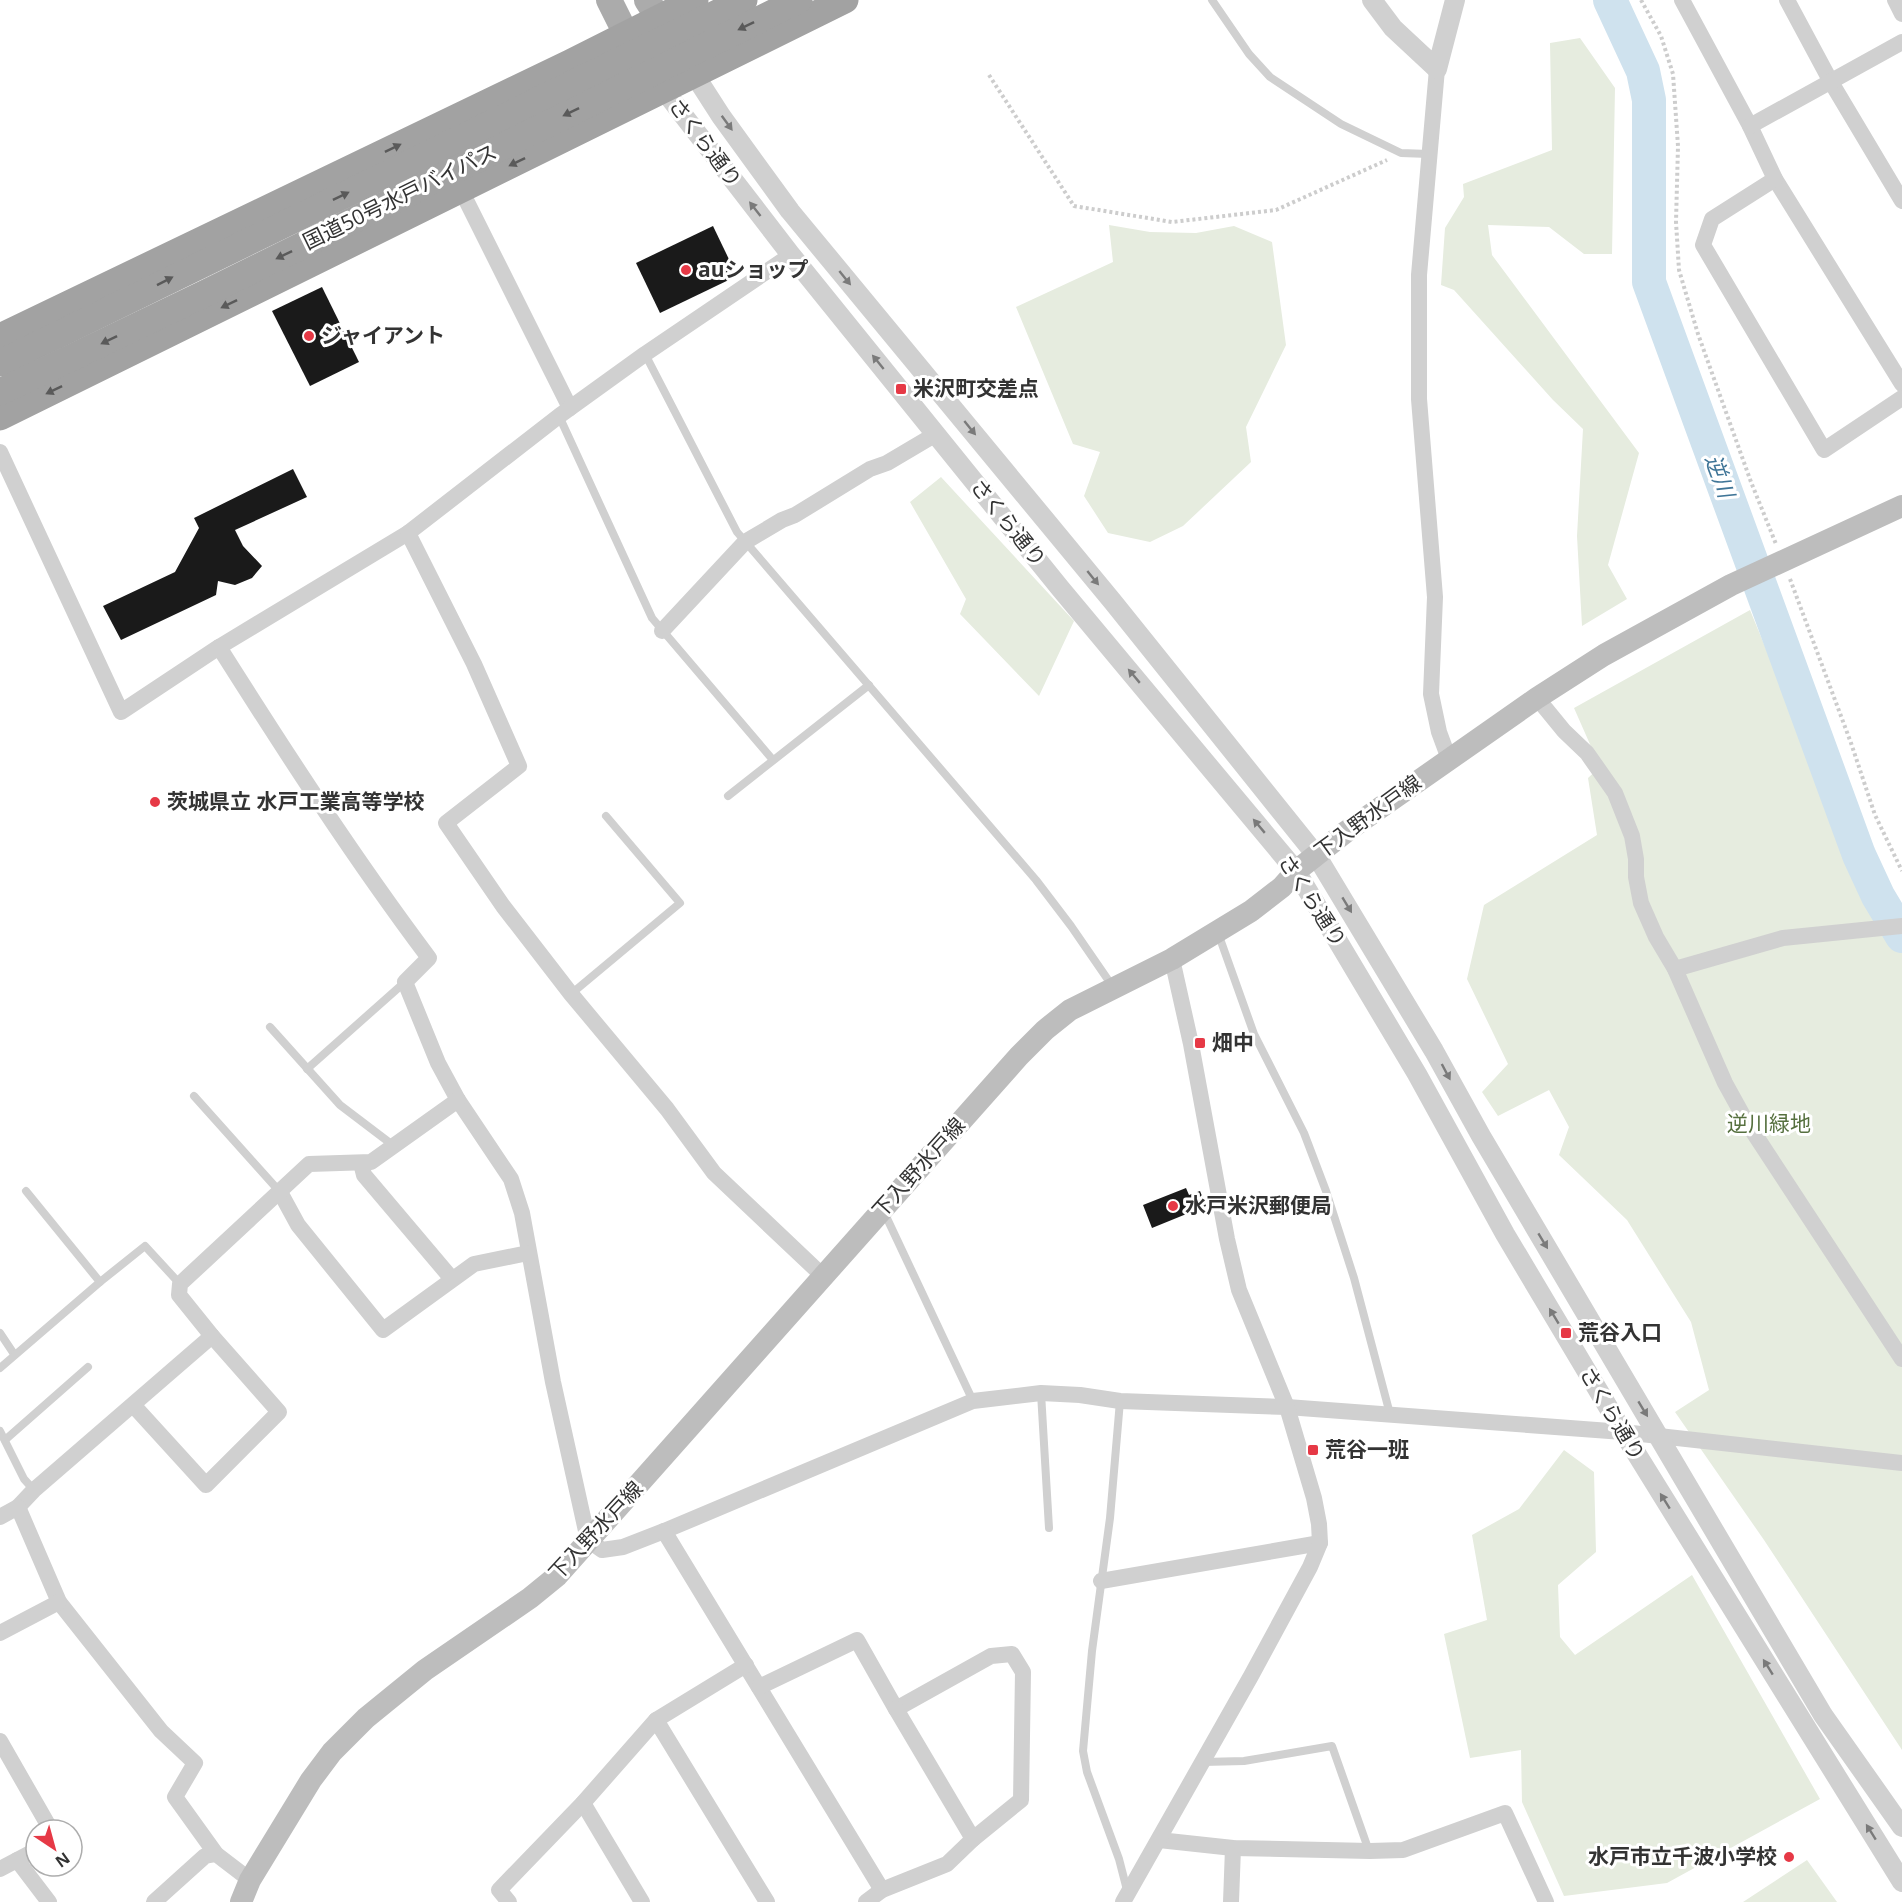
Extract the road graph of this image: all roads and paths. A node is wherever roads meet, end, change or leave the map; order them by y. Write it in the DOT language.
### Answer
graph roads {
  1 [pos="609,0"];
  2 [pos="695,0"];
  3 [pos="744,0"];
  4 [pos="799,0"];
  5 [pos="845,0"];
  6 [pos="1212,0"];
  7 [pos="1372,0"];
  8 [pos="1455,0"];
  9 [pos="1682,0"];
  10 [pos="1787,0"];
  11 [pos="1895,0"];
  12 [pos="653,9"];
  13 [pos="1902,14"];
  14 [pos="626,34"];
  15 [pos="1902,42"];
  16 [pos="1437,69"];
  17 [pos="694,74"];
  18 [pos="989,75"];
  19 [pos="1831,82"];
  20 [pos="663,89"];
  21 [pos="1750,126"];
  22 [pos="1401,153"];
  23 [pos="1429,154"];
  24 [pos="1775,179"];
  25 [pos="461,190"];
  26 [pos="1902,201"];
  27 [pos="791,255"];
  28 [pos="0,338"];
  29 [pos="645,354"];
  30 [pos="0,363"];
  31 [pos="1902,384"];
  32 [pos="0,392"];
  33 [pos="1902,399"];
  34 [pos="564,412"];
  35 [pos="0,417"];
  36 [pos="936,434"];
  37 [pos="0,452"];
  38 [pos="1902,506"];
  39 [pos="408,533"];
  40 [pos="745,542"];
  41 [pos="1784,570"];
  42 [pos="662,631"];
  43 [pos="219,647"];
  44 [pos="869,685"];
  45 [pos="1537,698"];
  46 [pos="1449,759"];
  47 [pos="773,760"];
  48 [pos="728,796"];
  49 [pos="606,816"];
  50 [pos="1316,855"];
  51 [pos="1296,871"];
  52 [pos="1902,871"];
  53 [pos="1902,926"];
  54 [pos="1218,932"];
  55 [pos="1172,959"];
  56 [pos="1675,969"];
  57 [pos="405,981"];
  58 [pos="1113,987"];
  59 [pos="571,994"];
  60 [pos="270,1028"];
  61 [pos="307,1069"];
  62 [pos="194,1096"];
  63 [pos="458,1100"];
  64 [pos="394,1146"];
  65 [pos="362,1163"];
  66 [pos="26,1191"];
  67 [pos="280,1192"];
  68 [pos="883,1208"];
  69 [pos="528,1253"];
  70 [pos="824,1277"];
  71 [pos="452,1279"];
  72 [pos="100,1282"];
  73 [pos="180,1284"];
  74 [pos="0,1333"];
  75 [pos="212,1336"];
  76 [pos="14,1354"];
  77 [pos="1902,1359"];
  78 [pos="87,1367"];
  79 [pos="0,1368"];
  80 [pos="1041,1394"];
  81 [pos="973,1401"];
  82 [pos="1120,1401"];
  83 [pos="134,1406"];
  84 [pos="1287,1407"];
  85 [pos="1390,1414"];
  86 [pos="0,1431"];
  87 [pos="1623,1432"];
  88 [pos="1659,1437"];
  89 [pos="5,1440"];
  90 [pos="1902,1463"];
  91 [pos="34,1490"];
  92 [pos="18,1507"];
  93 [pos="0,1517"];
  94 [pos="1048,1528"];
  95 [pos="664,1531"];
  96 [pos="588,1540"];
  97 [pos="1320,1543"];
  98 [pos="1101,1581"];
  99 [pos="59,1602"];
  100 [pos="0,1633"];
  101 [pos="746,1665"];
  102 [pos="759,1687"];
  103 [pos="896,1709"];
  104 [pos="656,1720"];
  105 [pos="2,1748"];
  106 [pos="1203,1762"];
  107 [pos="583,1803"];
  108 [pos="44,1818"];
  109 [pos="1902,1827"];
  110 [pos="973,1839"];
  111 [pos="1159,1840"];
  112 [pos="1233,1848"];
  113 [pos="1370,1851"];
  114 [pos="216,1854"];
  115 [pos="24,1856"];
  116 [pos="17,1860"];
  117 [pos="0,1869"];
  118 [pos="250,1880"];
  119 [pos="1902,1882"];
  120 [pos="882,1890"];
  121 [pos="1126,1898"];
  122 [pos="49,1902"];
  123 [pos="154,1902"];
  124 [pos="241,1902"];
  125 [pos="509,1902"];
  126 [pos="642,1902"];
  127 [pos="767,1902"];
  128 [pos="866,1902"];
  129 [pos="1231,1902"];
  130 [pos="1546,1902"];
  1 -- 14 [label="main road, さくら通り"];
  2 -- 12 [label="highway"];
  30 -- 3 [label="highway, 国道50号水戸バイパス, one-way, bridge"];
  4 -- 32 [label="highway, 国道50号水戸バイパス, one-way, bridge"];
  5 -- 17 [label="highway"];
  6 -- 22 [label="lane"];
  7 -- 16 [label="street"];
  8 -- 16 [label="street"];
  9 -- 21 [label="street"];
  10 -- 19 [label="street"];
  11 -- 13 [label="street"];
  12 -- 14 [label="highway"];
  12 -- 17 [label="main road, さくら通り"];
  14 -- 20 [label="main road, さくら通り"];
  28 -- 14 [label="highway, one-way"];
  15 -- 19 [label="street"];
  16 -- 23 [label="street"];
  17 -- 20 [label="highway"];
  17 -- 50 [label="street, さくら通り, one-way"];
  18 -- 22 [label="path"];
  19 -- 21 [label="street"];
  19 -- 26 [label="street"];
  20 -- 25 [label="highway, one-way"];
  27 -- 20 [label="street, さくら通り, one-way"];
  21 -- 24 [label="street"];
  22 -- 23 [label="lane"];
  23 -- 46 [label="street"];
  24 -- 31 [label="street"];
  24 -- 33 [label="street"];
  25 -- 34 [label="street"];
  25 -- 35 [label="highway, one-way"];
  27 -- 29 [label="street"];
  36 -- 27 [label="street, さくら通り, one-way"];
  29 -- 34 [label="street"];
  29 -- 40 [label="lane"];
  34 -- 39 [label="street"];
  34 -- 42 [label="lane"];
  36 -- 40 [label="street"];
  51 -- 36 [label="street, さくら通り, one-way"];
  37 -- 43 [label="street"];
  38 -- 41 [label="main road"];
  39 -- 43 [label="street"];
  39 -- 59 [label="street"];
  40 -- 42 [label="street"];
  40 -- 44 [label="lane"];
  41 -- 45 [label="main road, 下入野水戸線"];
  41 -- 52 [label="path"];
  42 -- 47 [label="lane"];
  43 -- 57 [label="street"];
  44 -- 47 [label="lane"];
  44 -- 58 [label="lane"];
  45 -- 46 [label="main road, 下入野水戸線"];
  45 -- 56 [label="street"];
  46 -- 50 [label="main road, 下入野水戸線"];
  47 -- 48 [label="lane"];
  49 -- 59 [label="lane"];
  50 -- 51 [label="main road, 下入野水戸線"];
  50 -- 88 [label="street, さくら通り, one-way"];
  51 -- 54 [label="main road, 下入野水戸線"];
  87 -- 51 [label="street, さくら通り, one-way"];
  53 -- 56 [label="street"];
  54 -- 55 [label="main road, 下入野水戸線"];
  54 -- 85 [label="lane"];
  55 -- 58 [label="main road, 下入野水戸線"];
  55 -- 84 [label="street"];
  56 -- 77 [label="street"];
  57 -- 61 [label="lane"];
  57 -- 63 [label="street"];
  58 -- 68 [label="main road, 下入野水戸線"];
  59 -- 70 [label="street"];
  60 -- 61 [label="lane"];
  61 -- 64 [label="lane"];
  62 -- 67 [label="lane"];
  63 -- 64 [label="street"];
  63 -- 69 [label="street"];
  64 -- 65 [label="street"];
  65 -- 67 [label="street"];
  65 -- 71 [label="street"];
  66 -- 72 [label="lane"];
  67 -- 71 [label="street"];
  67 -- 73 [label="street"];
  68 -- 70 [label="main road, 下入野水戸線"];
  68 -- 81 [label="lane"];
  69 -- 71 [label="street"];
  69 -- 96 [label="street"];
  70 -- 96 [label="main road, 下入野水戸線"];
  72 -- 73 [label="lane"];
  72 -- 76 [label="lane"];
  73 -- 75 [label="street"];
  74 -- 76 [label="lane"];
  75 -- 83 [label="street"];
  75 -- 83 [label="street"];
  76 -- 79 [label="lane"];
  78 -- 89 [label="lane"];
  80 -- 81 [label="street"];
  80 -- 82 [label="street"];
  80 -- 94 [label="lane"];
  81 -- 95 [label="street"];
  82 -- 84 [label="street"];
  82 -- 98 [label="lane"];
  83 -- 91 [label="street"];
  84 -- 85 [label="street"];
  84 -- 97 [label="street"];
  85 -- 87 [label="street"];
  86 -- 89 [label="lane"];
  87 -- 88 [label="street"];
  119 -- 87 [label="street, さくら通り, one-way"];
  88 -- 90 [label="street"];
  88 -- 109 [label="street, さくら通り"];
  89 -- 91 [label="lane"];
  91 -- 92 [label="street"];
  92 -- 93 [label="street"];
  92 -- 99 [label="street"];
  95 -- 96 [label="street"];
  95 -- 101 [label="street"];
  96 -- 118 [label="main road, 下入野水戸線"];
  97 -- 98 [label="street"];
  97 -- 106 [label="street"];
  98 -- 121 [label="lane"];
  99 -- 100 [label="street"];
  99 -- 114 [label="street"];
  101 -- 102 [label="street"];
  101 -- 104 [label="street"];
  102 -- 103 [label="street"];
  102 -- 120 [label="street"];
  103 -- 110 [label="street"];
  103 -- 110 [label="street"];
  104 -- 107 [label="street"];
  104 -- 127 [label="street"];
  105 -- 108 [label="street"];
  106 -- 111 [label="street"];
  106 -- 113 [label="lane"];
  107 -- 125 [label="street"];
  107 -- 126 [label="street"];
  110 -- 120 [label="street"];
  111 -- 112 [label="street"];
  111 -- 121 [label="street"];
  112 -- 113 [label="street"];
  112 -- 129 [label="street"];
  113 -- 130 [label="street"];
  114 -- 118 [label="street"];
  114 -- 123 [label="street"];
  115 -- 116 [label="street"];
  116 -- 117 [label="street"];
  116 -- 122 [label="street"];
  118 -- 124 [label="main road, 下入野水戸線"];
  120 -- 128 [label="street"];
}
